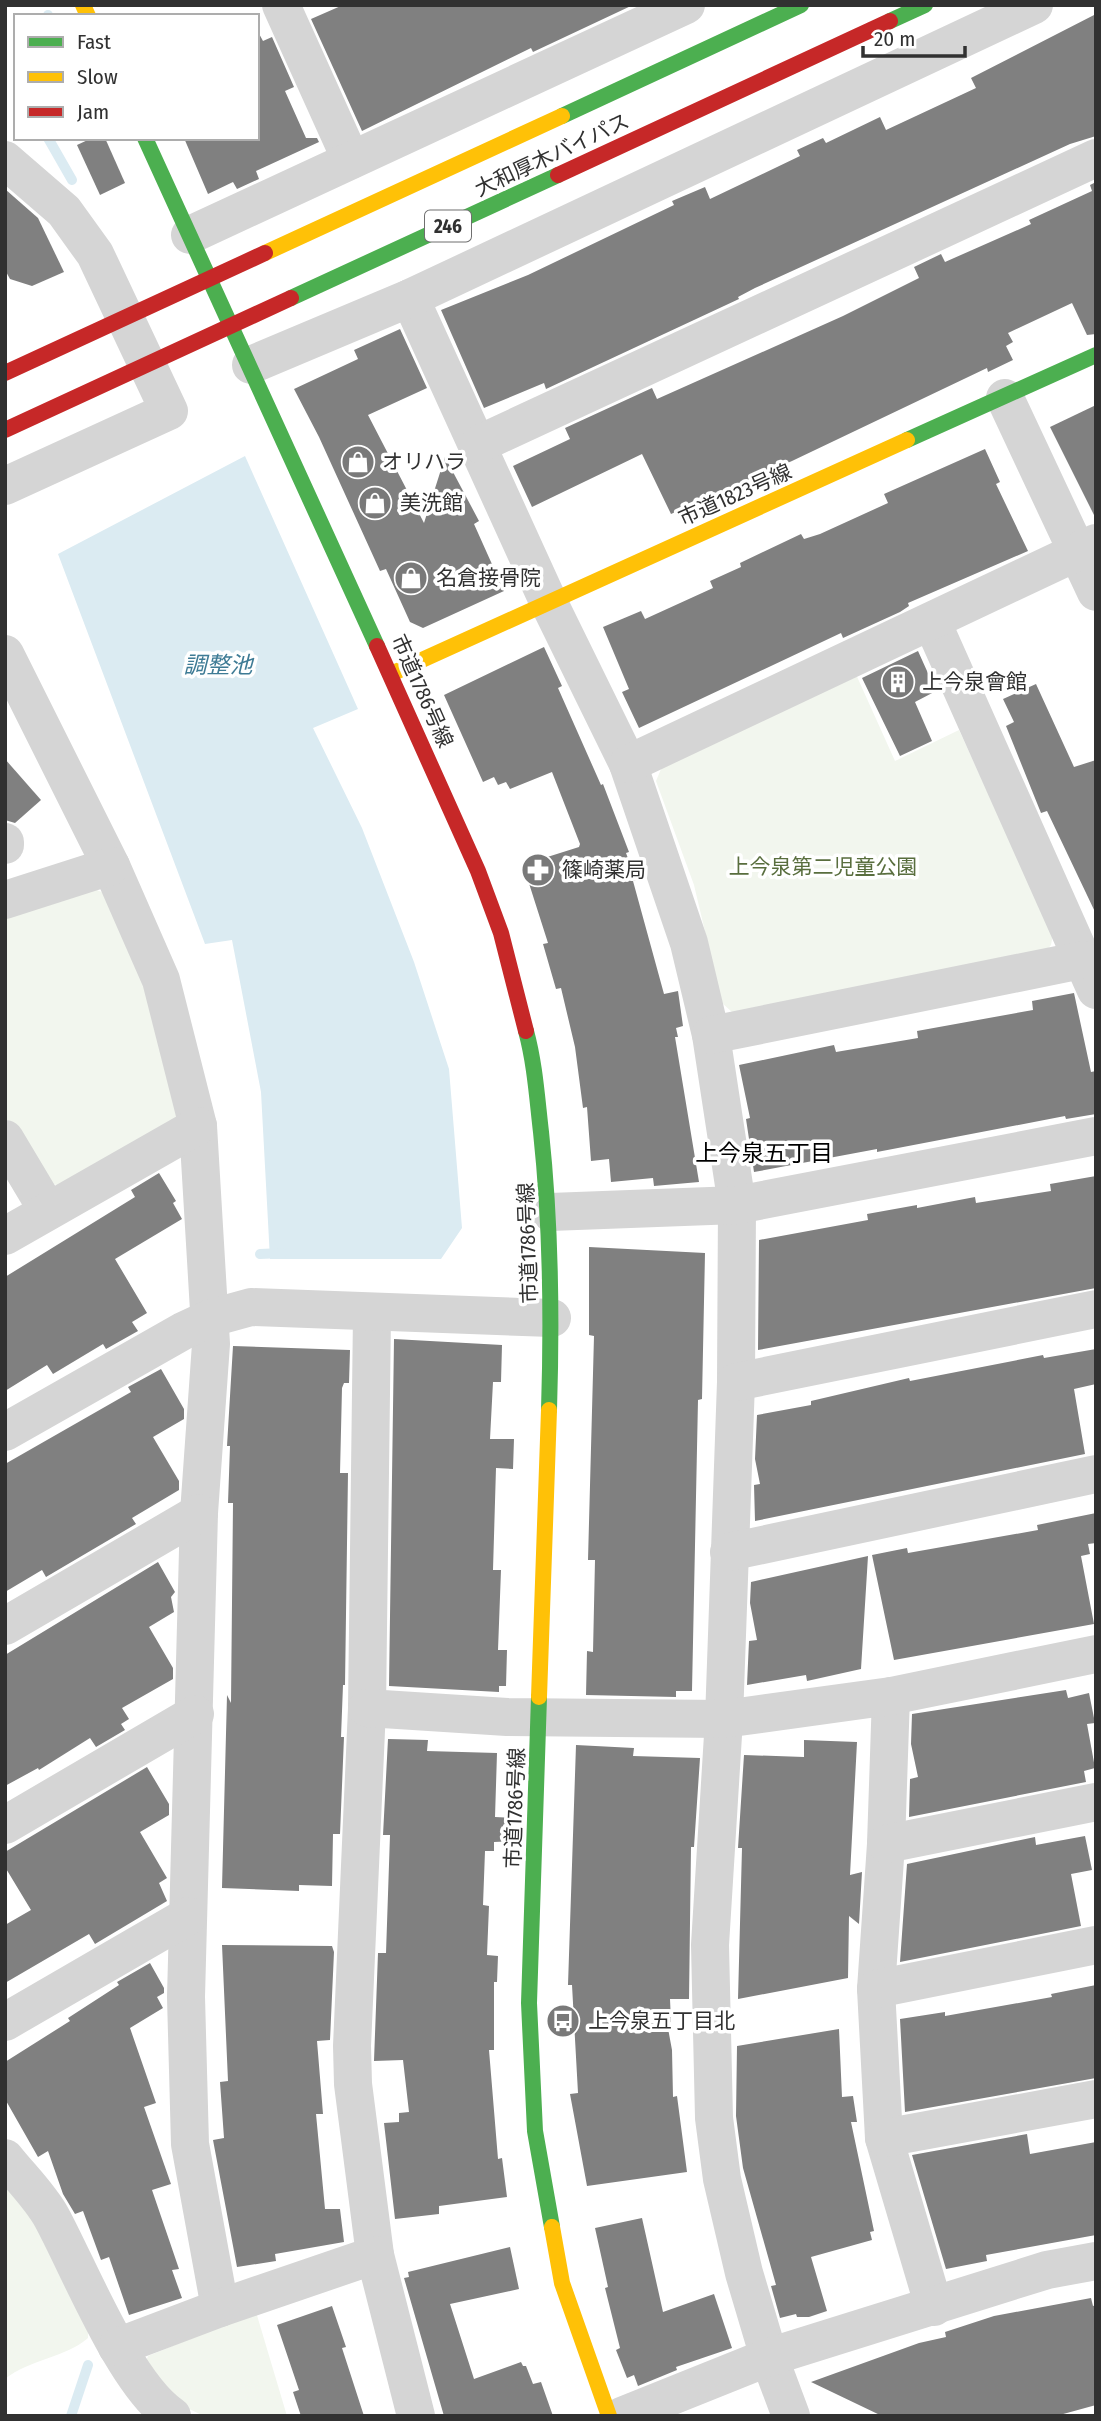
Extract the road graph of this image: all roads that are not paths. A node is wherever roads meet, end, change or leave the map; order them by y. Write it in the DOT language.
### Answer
graph roads {
  1 [pos="281,5"];
  2 [pos="686,5"];
  3 [pos="801,5"];
  4 [pos="925,5"];
  5 [pos="1034,5"];
  6 [pos="146,140"];
  7 [pos="1096,158"];
  8 [pos="5,160"];
  9 [pos="351,160"];
  10 [pos="190,235"];
  11 [pos="410,298"];
  12 [pos="1096,355"];
  13 [pos="251,365"];
  14 [pos="5,373"];
  15 [pos="1005,398"];
  16 [pos="5,430"];
  17 [pos="479,444"];
  18 [pos="5,486"];
  19 [pos="1086,547"];
  20 [pos="1096,592"];
  21 [pos="548,601"];
  22 [pos="932,622"];
  23 [pos="5,654"];
  24 [pos="391,674"];
  25 [pos="628,764"];
  26 [pos="111,866"];
  27 [pos="5,900"];
  28 [pos="1089,975"];
  29 [pos="711,1035"];
  30 [pos="198,1126"];
  31 [pos="1096,1136"];
  32 [pos="5,1139"];
  33 [pos="737,1205"];
  34 [pos="48,1211"];
  35 [pos="550,1212"];
  36 [pos="5,1236"];
  37 [pos="1096,1308"];
  38 [pos="372,1314"];
  39 [pos="211,1318"];
  40 [pos="552,1318"];
  41 [pos="736,1382"];
  42 [pos="5,1432"];
  43 [pos="1096,1474"];
  44 [pos="199,1513"];
  45 [pos="729,1552"];
  46 [pos="5,1626"];
  47 [pos="1096,1654"];
  48 [pos="891,1696"];
  49 [pos="367,1708"];
  50 [pos="195,1714"];
  51 [pos="539,1718"];
  52 [pos="724,1719"];
  53 [pos="1096,1802"];
  54 [pos="5,1825"];
  55 [pos="887,1844"];
  56 [pos="188,1916"];
  57 [pos="1096,1945"];
  58 [pos="876,1989"];
  59 [pos="5,2022"];
  60 [pos="1096,2099"];
  61 [pos="884,2138"];
  62 [pos="5,2158"];
  63 [pos="375,2255"];
  64 [pos="1096,2261"];
  65 [pos="934,2307"];
  66 [pos="220,2308"];
  67 [pos="117,2347"];
  68 [pos="769,2357"];
  69 [pos="172,2416"];
  70 [pos="416,2416"];
  71 [pos="609,2416"];
  72 [pos="622,2416"];
  73 [pos="791,2416"];
  1 -- 9 [label="street"];
  2 -- 9 [label="street"];
  3 -- 14 [label="main road, 大和厚木バイパス / 246, bridge"];
  4 -- 16 [label="main road, 大和厚木バイパス / 246, bridge"];
  5 -- 11 [label="street"];
  6 -- 10 [label="main road, 市道1786号線"];
  7 -- 17 [label="street"];
  8 -- 18 [label="street"];
  9 -- 10 [label="street"];
  10 -- 13 [label="main road, 市道1786号線"];
  11 -- 13 [label="street"];
  11 -- 17 [label="street"];
  12 -- 15 [label="main road, 市道1823号線"];
  13 -- 24 [label="main road, 市道1786号線"];
  15 -- 19 [label="street"];
  15 -- 21 [label="main road, 市道1823号線"];
  17 -- 21 [label="street"];
  19 -- 20 [label="street"];
  19 -- 22 [label="street"];
  21 -- 24 [label="main road, 市道1823号線"];
  21 -- 25 [label="street"];
  22 -- 25 [label="street"];
  22 -- 28 [label="street"];
  23 -- 26 [label="street"];
  24 -- 35 [label="main road, 市道1786号線"];
  25 -- 29 [label="street"];
  26 -- 27 [label="street"];
  26 -- 30 [label="street"];
  28 -- 29 [label="street"];
  29 -- 33 [label="street"];
  30 -- 34 [label="street"];
  30 -- 39 [label="street"];
  31 -- 33 [label="street"];
  32 -- 34 [label="street"];
  33 -- 35 [label="street"];
  33 -- 41 [label="street"];
  34 -- 36 [label="street"];
  35 -- 40 [label="main road, 市道1786号線"];
  37 -- 41 [label="street"];
  38 -- 39 [label="street"];
  38 -- 40 [label="street"];
  38 -- 49 [label="street"];
  39 -- 42 [label="street"];
  39 -- 44 [label="street"];
  40 -- 51 [label="main road, 市道1786号線"];
  41 -- 45 [label="street"];
  43 -- 45 [label="street"];
  44 -- 46 [label="street"];
  44 -- 50 [label="street"];
  45 -- 52 [label="street"];
  47 -- 48 [label="street"];
  48 -- 52 [label="street"];
  48 -- 55 [label="street"];
  49 -- 51 [label="street"];
  49 -- 63 [label="street"];
  50 -- 54 [label="street"];
  50 -- 56 [label="street"];
  51 -- 52 [label="street"];
  51 -- 71 [label="main road, 市道1786号線"];
  52 -- 68 [label="street"];
  53 -- 55 [label="street"];
  55 -- 58 [label="street"];
  56 -- 59 [label="street"];
  56 -- 66 [label="street"];
  57 -- 58 [label="street"];
  58 -- 61 [label="street"];
  60 -- 61 [label="street"];
  61 -- 65 [label="street"];
  62 -- 67 [label="street"];
  63 -- 66 [label="street"];
  63 -- 70 [label="street"];
  64 -- 65 [label="street"];
  65 -- 68 [label="street"];
  66 -- 67 [label="street"];
  67 -- 69 [label="street"];
  68 -- 72 [label="street"];
  68 -- 73 [label="street"];
}
